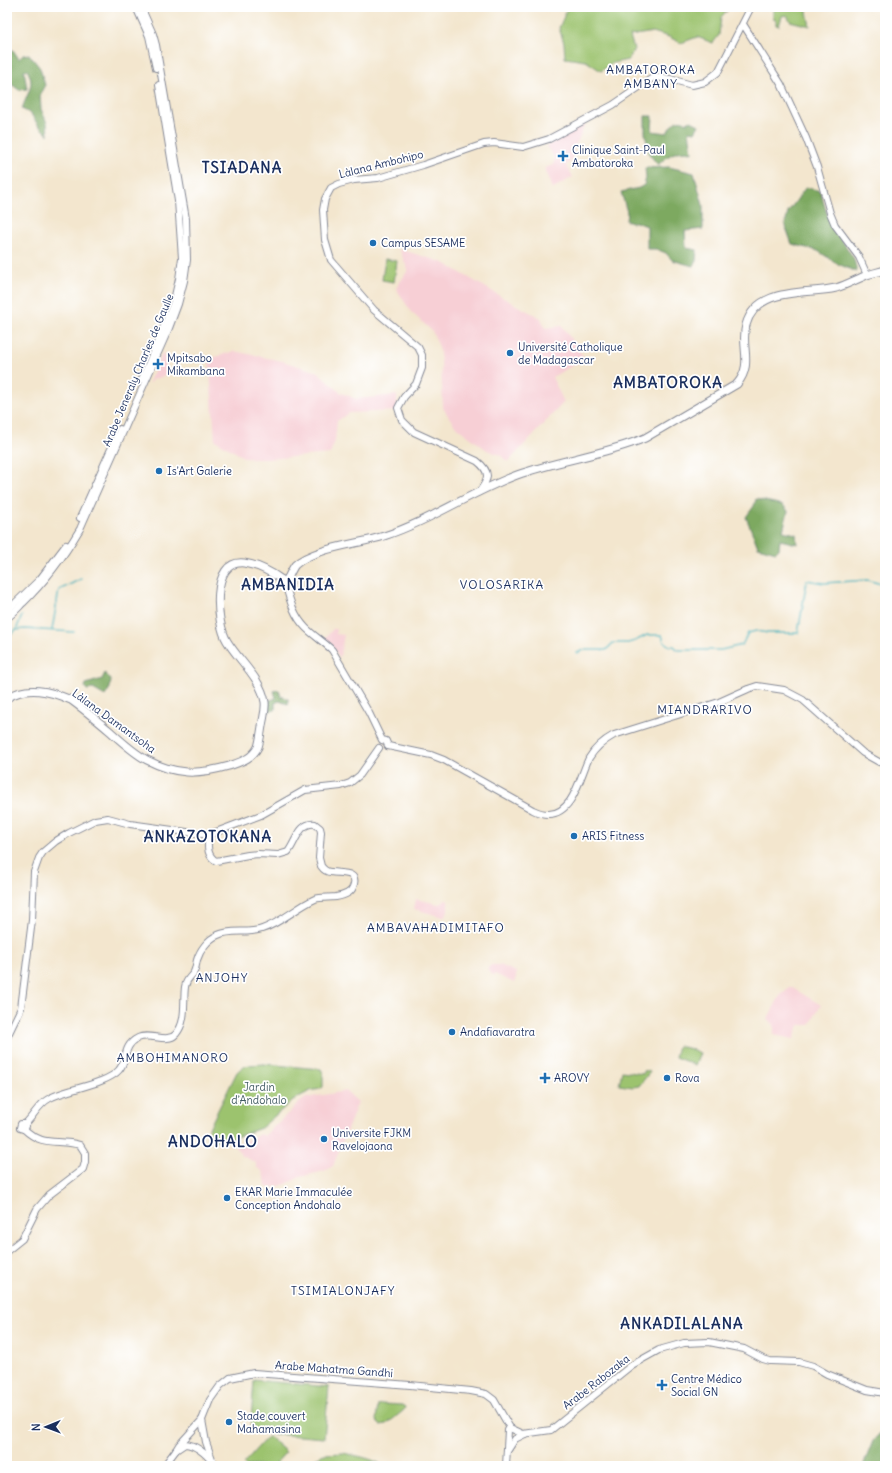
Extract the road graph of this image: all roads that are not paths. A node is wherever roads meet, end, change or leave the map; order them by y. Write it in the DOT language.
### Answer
graph roads {
  1 [pos="136,7"];
  2 [pos="141,7"];
  3 [pos="751,7"];
  4 [pos="743,24"];
  5 [pos="885,270"];
  6 [pos="867,275"];
  7 [pos="478,493"];
  8 [pos="285,582"];
  9 [pos="7,612"];
  10 [pos="7,618"];
  11 [pos="7,698"];
  12 [pos="382,740"];
  13 [pos="388,746"];
  14 [pos="379,748"];
  15 [pos="885,764"];
  16 [pos="208,835"];
  17 [pos="7,1036"];
  18 [pos="7,1251"];
  19 [pos="885,1393"];
  20 [pos="202,1420"];
  21 [pos="510,1428"];
  22 [pos="526,1433"];
  23 [pos="176,1450"];
  24 [pos="507,1452"];
  25 [pos="214,1465"];
  26 [pos="164,1466"];
  27 [pos="506,1466"];
  1 -- 9 [label="street, Arabe Jeneraly Charles de Gaulle"];
  2 -- 10 [label="street, Arabe Jeneraly Charles de Gaulle"];
  3 -- 4 [label="street, Làlana Ambohipo"];
  4 -- 6 [label="street"];
  4 -- 7 [label="street, Làlana Ambohipo"];
  5 -- 6 [label="main road"];
  6 -- 7 [label="main road"];
  7 -- 8 [label="main road"];
  8 -- 11 [label="main road, Làlana Damantsoha"];
  8 -- 12 [label="street"];
  12 -- 13 [label="street"];
  12 -- 14 [label="street"];
  13 -- 14 [label="street"];
  13 -- 15 [label="street"];
  14 -- 16 [label="street"];
  16 -- 17 [label="street"];
  16 -- 18 [label="street"];
  19 -- 22 [label="street, Arabe Rabozaka"];
  20 -- 21 [label="street, Arabe Mahatma Gandhi"];
  20 -- 23 [label="street, Arabe Mahatma Gandhi"];
  20 -- 25 [label="street"];
  21 -- 22 [label="street"];
  21 -- 24 [label="street"];
  22 -- 24 [label="street"];
  23 -- 25 [label="street"];
  23 -- 26 [label="street, Arabe Mahatma Gandhi"];
  24 -- 27 [label="street"];
}
